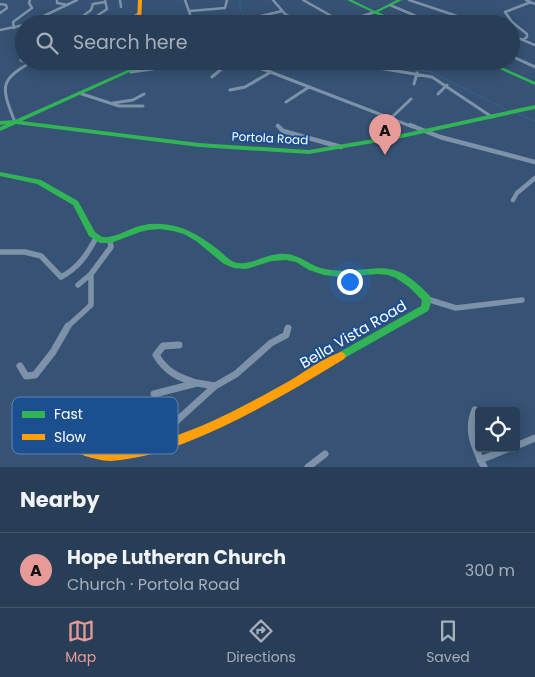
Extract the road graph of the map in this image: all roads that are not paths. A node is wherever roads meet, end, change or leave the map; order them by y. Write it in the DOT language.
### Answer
graph roads {
  1 [pos="30,0"];
  2 [pos="57,0"];
  3 [pos="78,0"];
  4 [pos="120,0"];
  5 [pos="140,0"];
  6 [pos="184,0"];
  7 [pos="227,0"];
  8 [pos="273,0"];
  9 [pos="303,0"];
  10 [pos="349,0"];
  11 [pos="400,0"];
  12 [pos="409,0"];
  13 [pos="526,0"];
  14 [pos="105,1"];
  15 [pos="531,2"];
  16 [pos="0,4"];
  17 [pos="535,4"];
  18 [pos="68,5"];
  19 [pos="390,5"];
  20 [pos="121,7"];
  21 [pos="190,11"];
  22 [pos="282,11"];
  23 [pos="0,12"];
  24 [pos="375,12"];
  25 [pos="139,13"];
  26 [pos="22,15"];
  27 [pos="48,15"];
  28 [pos="84,15"];
  29 [pos="98,15"];
  30 [pos="136,15"];
  31 [pos="189,15"];
  32 [pos="265,15"];
  33 [pos="289,15"];
  34 [pos="330,15"];
  35 [pos="365,15"];
  36 [pos="382,15"];
  37 [pos="413,15"];
  38 [pos="455,15"];
  39 [pos="507,15"];
  40 [pos="15,21"];
  41 [pos="14,28"];
  42 [pos="520,28"];
  43 [pos="0,30"];
  44 [pos="520,39"];
  45 [pos="523,40"];
  46 [pos="535,45"];
  47 [pos="520,60"];
  48 [pos="535,66"];
  49 [pos="15,70"];
  50 [pos="135,70"];
  51 [pos="145,70"];
  52 [pos="220,70"];
  53 [pos="266,70"];
  54 [pos="384,70"];
  55 [pos="504,70"];
  56 [pos="131,72"];
  57 [pos="271,72"];
  58 [pos="418,73"];
  59 [pos="212,77"];
  60 [pos="414,84"];
  61 [pos="535,84"];
  62 [pos="447,85"];
  63 [pos="310,87"];
  64 [pos="230,90"];
  65 [pos="79,93"];
  66 [pos="144,94"];
  67 [pos="438,94"];
  68 [pos="411,99"];
  69 [pos="286,102"];
  70 [pos="108,103"];
  71 [pos="143,106"];
  72 [pos="535,107"];
  73 [pos="492,117"];
  74 [pos="391,118"];
  75 [pos="15,122"];
  76 [pos="0,123"];
  77 [pos="278,126"];
  78 [pos="0,129"];
  79 [pos="426,132"];
  80 [pos="341,148"];
  81 [pos="535,162"];
  82 [pos="0,174"];
  83 [pos="535,178"];
  84 [pos="514,200"];
  85 [pos="96,238"];
  86 [pos="110,241"];
  87 [pos="0,252"];
  88 [pos="91,274"];
  89 [pos="78,285"];
  90 [pos="427,299"];
  91 [pos="522,300"];
  92 [pos="288,328"];
  93 [pos="179,345"];
  94 [pos="20,366"];
  95 [pos="197,383"];
  96 [pos="215,386"];
  97 [pos="154,394"];
  98 [pos="475,410"];
  99 [pos="178,420"];
  100 [pos="535,438"];
  101 [pos="178,439"];
  102 [pos="520,444"];
  103 [pos="475,448"];
  104 [pos="503,452"];
  105 [pos="325,454"];
  106 [pos="482,463"];
  107 [pos="308,467"];
  1 -- 26 [label="street"];
  2 -- 18 [label="street"];
  3 -- 18 [label="street"];
  4 -- 20 [label="street"];
  5 -- 25 [label="street"];
  6 -- 21 [label="street"];
  7 -- 21 [label="street"];
  8 -- 22 [label="street"];
  9 -- 34 [label="street"];
  10 -- 24 [label="street"];
  11 -- 19 [label="street"];
  12 -- 38 [label="street"];
  13 -- 15 [label="street"];
  14 -- 28 [label="street"];
  14 -- 29 [label="street"];
  15 -- 17 [label="street"];
  15 -- 39 [label="street"];
  16 -- 23 [label="street"];
  18 -- 27 [label="street"];
  19 -- 24 [label="street"];
  19 -- 37 [label="street"];
  21 -- 31 [label="street"];
  22 -- 32 [label="street"];
  22 -- 33 [label="street"];
  24 -- 35 [label="street"];
  24 -- 36 [label="street"];
  25 -- 30 [label="street"];
  40 -- 41 [label="street"];
  41 -- 43 [label="street"];
  42 -- 45 [label="street"];
  44 -- 45 [label="street"];
  45 -- 46 [label="street"];
  47 -- 48 [label="street"];
  49 -- 75 [label="street"];
  50 -- 56 [label="street"];
  51 -- 56 [label="street"];
  52 -- 59 [label="street"];
  53 -- 57 [label="street"];
  54 -- 58 [label="street"];
  55 -- 61 [label="street"];
  56 -- 65 [label="street"];
  57 -- 63 [label="street"];
  57 -- 64 [label="street"];
  58 -- 60 [label="street"];
  58 -- 62 [label="street"];
  62 -- 67 [label="street"];
  62 -- 73 [label="street"];
  63 -- 69 [label="street"];
  63 -- 74 [label="street"];
  65 -- 70 [label="street"];
  65 -- 75 [label="street"];
  66 -- 70 [label="street"];
  68 -- 74 [label="street"];
  70 -- 71 [label="street"];
  72 -- 73 [label="street, Portola Road"];
  73 -- 79 [label="street, Portola Road"];
  74 -- 79 [label="street"];
  75 -- 76 [label="street, Portola Road"];
  75 -- 78 [label="street"];
  75 -- 80 [label="street, Portola Road"];
  77 -- 80 [label="street"];
  79 -- 80 [label="street, Portola Road"];
  79 -- 81 [label="street"];
  82 -- 85 [label="street"];
  83 -- 84 [label="street"];
  85 -- 86 [label="street"];
  85 -- 87 [label="street"];
  86 -- 88 [label="street"];
  86 -- 90 [label="street, Bella Vista Road"];
  88 -- 89 [label="street"];
  88 -- 94 [label="street"];
  90 -- 91 [label="street"];
  90 -- 101 [label="street, Bella Vista Road"];
  92 -- 96 [label="street"];
  93 -- 95 [label="street"];
  95 -- 96 [label="street"];
  95 -- 97 [label="street"];
  96 -- 99 [label="street"];
  98 -- 103 [label="street"];
  100 -- 102 [label="street"];
  104 -- 106 [label="street"];
  105 -- 107 [label="street"];
}
